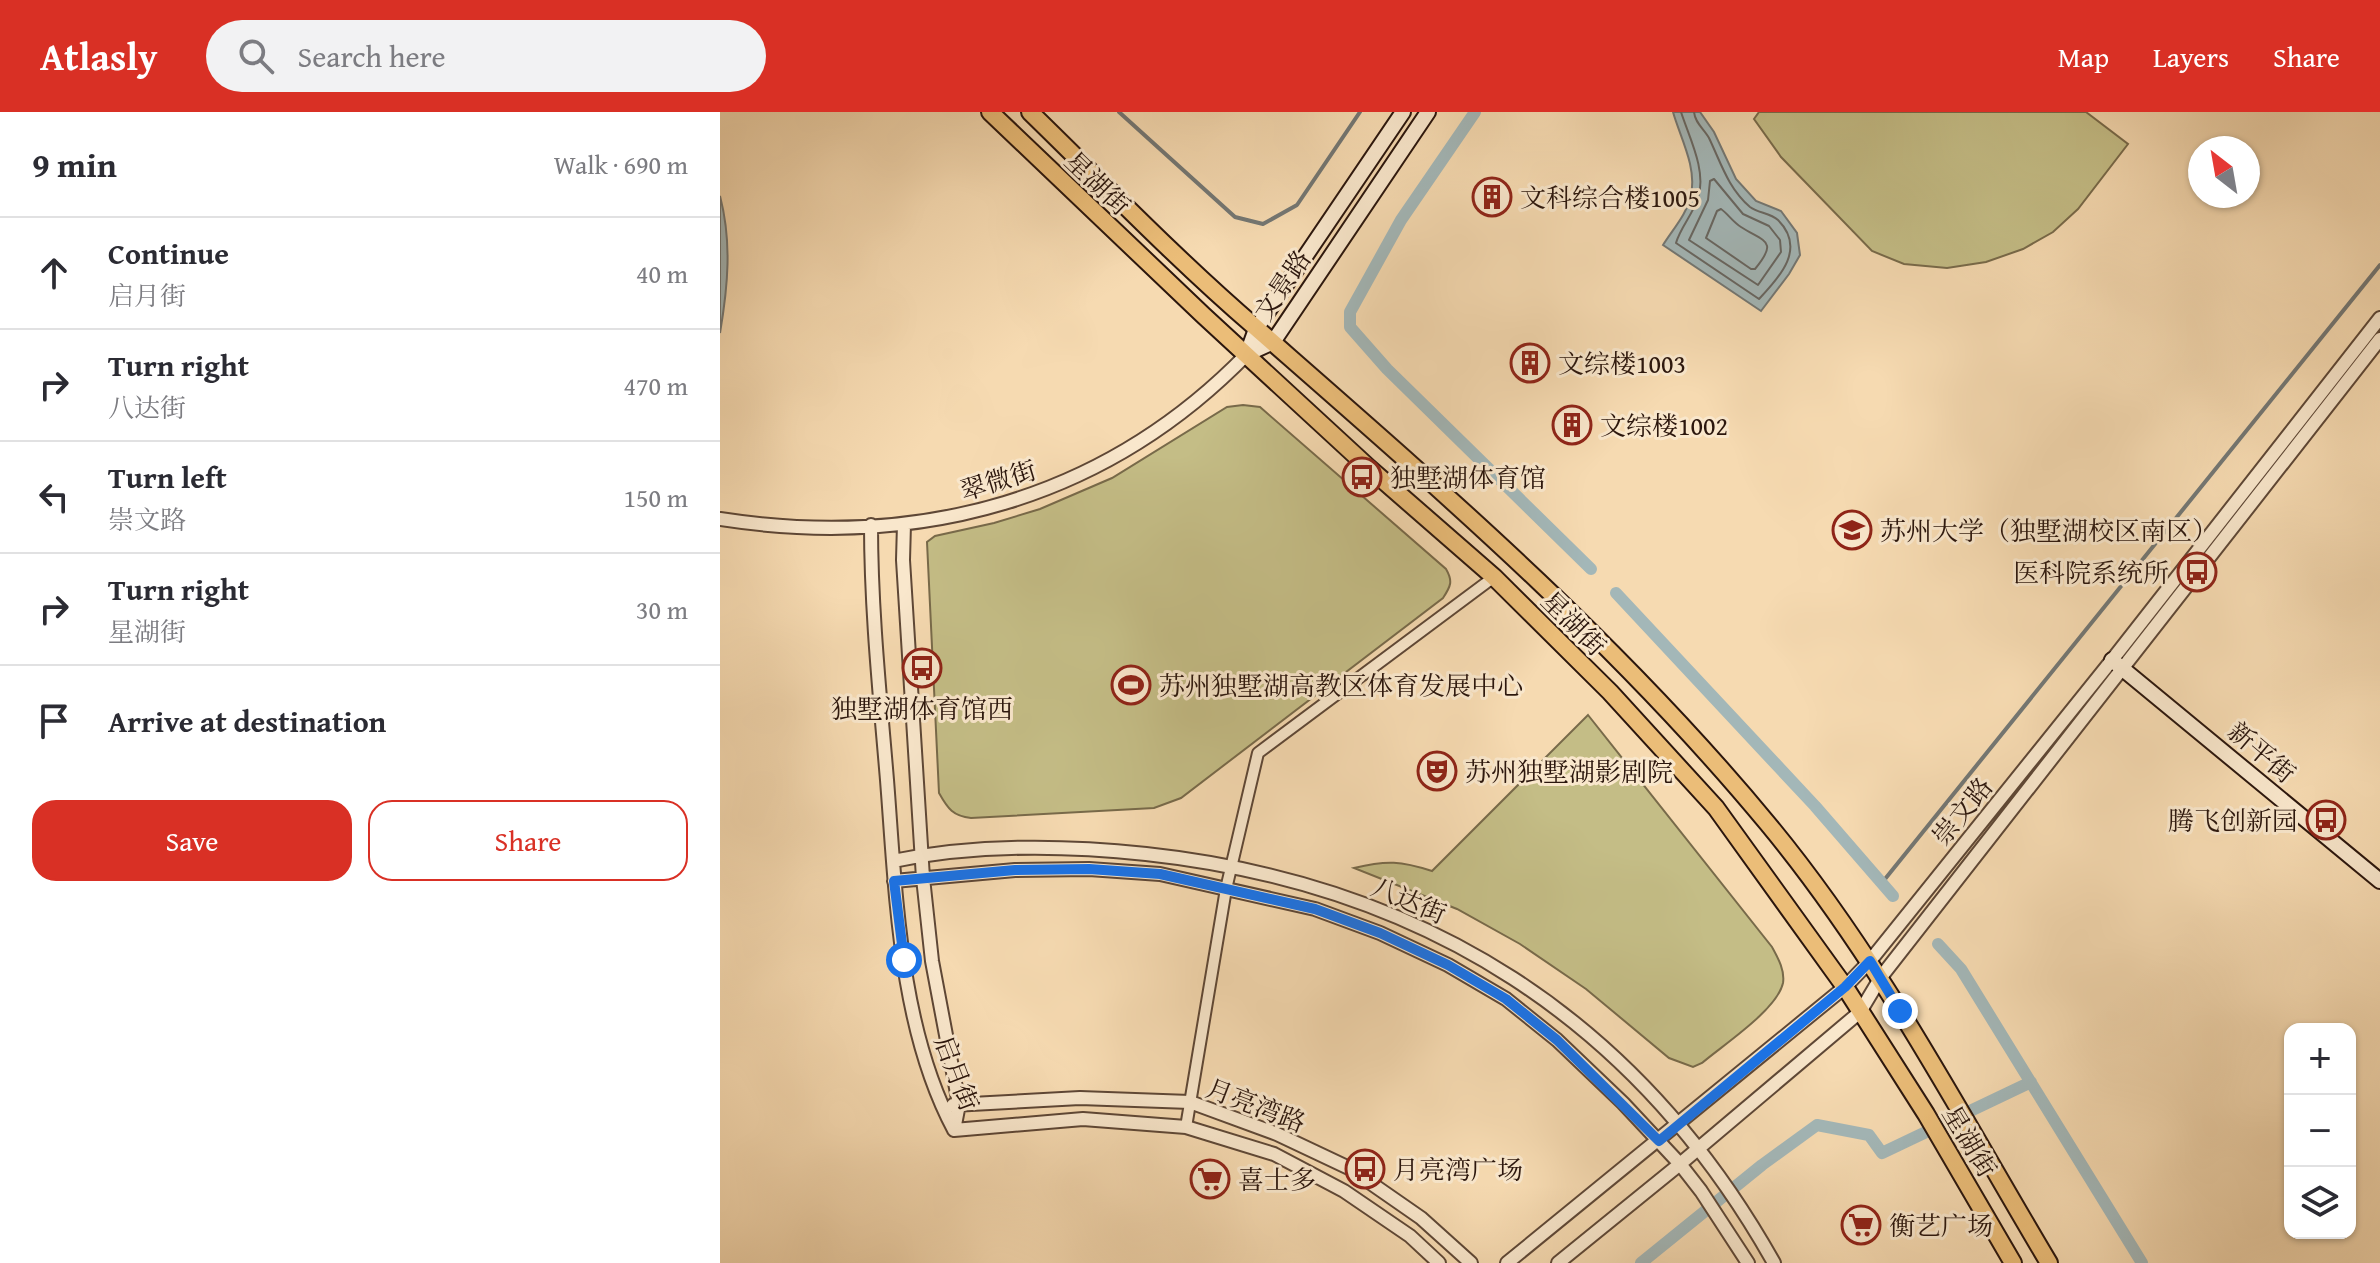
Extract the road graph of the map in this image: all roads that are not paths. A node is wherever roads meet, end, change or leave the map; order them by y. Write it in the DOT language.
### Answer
graph roads {
  1 [pos="990,112"];
  2 [pos="1030,112"];
  3 [pos="1403,112"];
  4 [pos="1428,112"];
  5 [pos="2380,318"];
  6 [pos="1256,329"];
  7 [pos="2380,339"];
  8 [pos="1273,342"];
  9 [pos="1247,354"];
  10 [pos="720,519"];
  11 [pos="904,524"];
  12 [pos="871,525"];
  13 [pos="1494,577"];
  14 [pos="2117,664"];
  15 [pos="922,855"];
  16 [pos="893,861"];
  17 [pos="1232,865"];
  18 [pos="923,878"];
  19 [pos="894,881"];
  20 [pos="2380,881"];
  21 [pos="1226,889"];
  22 [pos="1870,961"];
  23 [pos="1881,977"];
  24 [pos="1845,987"];
  25 [pos="1860,1012"];
  26 [pos="1190,1102"];
  27 [pos="959,1104"];
  28 [pos="941,1105"];
  29 [pos="1678,1125"];
  30 [pos="1186,1127"];
  31 [pos="954,1130"];
  32 [pos="1659,1141"];
  33 [pos="1699,1147"];
  34 [pos="1680,1164"];
  35 [pos="1439,1263"];
  36 [pos="1471,1263"];
  37 [pos="1507,1263"];
  38 [pos="1558,1263"];
  39 [pos="1748,1263"];
  40 [pos="1774,1263"];
  41 [pos="2013,1263"];
  42 [pos="2049,1263"];
  1 -- 9 [label="main road, 星湖街"];
  2 -- 6 [label="main road, 星湖街"];
  3 -- 6 [label="main road, 文景路"];
  4 -- 8 [label="main road, 文景路"];
  5 -- 14 [label="street, 崇文路"];
  6 -- 8 [label="main road, 星湖街"];
  6 -- 9 [label="main road, 文景路"];
  7 -- 14 [label="street, 崇文路"];
  8 -- 9 [label="main road, 文景路"];
  8 -- 22 [label="main road, 星湖街"];
  9 -- 11 [label="street, 翠微街"];
  9 -- 13 [label="main road, 星湖街"];
  10 -- 12 [label="street, 翠微街"];
  11 -- 12 [label="street, 翠微街"];
  11 -- 15 [label="street, 启月街"];
  12 -- 16 [label="street, 启月街"];
  13 -- 17 [label="street"];
  13 -- 24 [label="main road, 星湖街"];
  14 -- 20 [label="main road, 新平街"];
  14 -- 22 [label="street, 崇文路"];
  14 -- 23 [label="street, 崇文路"];
  15 -- 16 [label="street, 八达街"];
  15 -- 17 [label="street, 八达街"];
  15 -- 18 [label="street, 启月街"];
  16 -- 19 [label="street, 启月街"];
  17 -- 21 [label="street"];
  17 -- 29 [label="street, 八达街"];
  18 -- 19 [label="street, 八达街"];
  18 -- 21 [label="street, 八达街"];
  18 -- 27 [label="street, 启月街"];
  19 -- 28 [label="street, 启月街"];
  21 -- 26 [label="street"];
  21 -- 32 [label="street, 八达街"];
  22 -- 23 [label="main road, 星湖街"];
  22 -- 24 [label="street, 崇文路"];
  23 -- 25 [label="street, 崇文路"];
  23 -- 42 [label="main road, 星湖街"];
  24 -- 25 [label="main road, 星湖街"];
  24 -- 29 [label="street, 崇文路"];
  25 -- 33 [label="street, 崇文路"];
  25 -- 41 [label="main road, 星湖街"];
  26 -- 27 [label="street, 月亮湾路"];
  26 -- 30 [label="street"];
  26 -- 36 [label="street, 月亮湾路"];
  27 -- 28 [label="street, 月亮湾路"];
  27 -- 31 [label="street, 启月街"];
  28 -- 31 [label="street, 启月街"];
  29 -- 32 [label="street, 崇文路"];
  29 -- 33 [label="street, 八达街"];
  30 -- 31 [label="street, 月亮湾路"];
  30 -- 35 [label="street, 月亮湾路"];
  32 -- 34 [label="street, 八达街"];
  32 -- 37 [label="street, 崇文路"];
  33 -- 34 [label="street, 崇文路"];
  33 -- 40 [label="street, 八达街"];
  34 -- 38 [label="street, 崇文路"];
  34 -- 39 [label="street, 八达街"];
}
